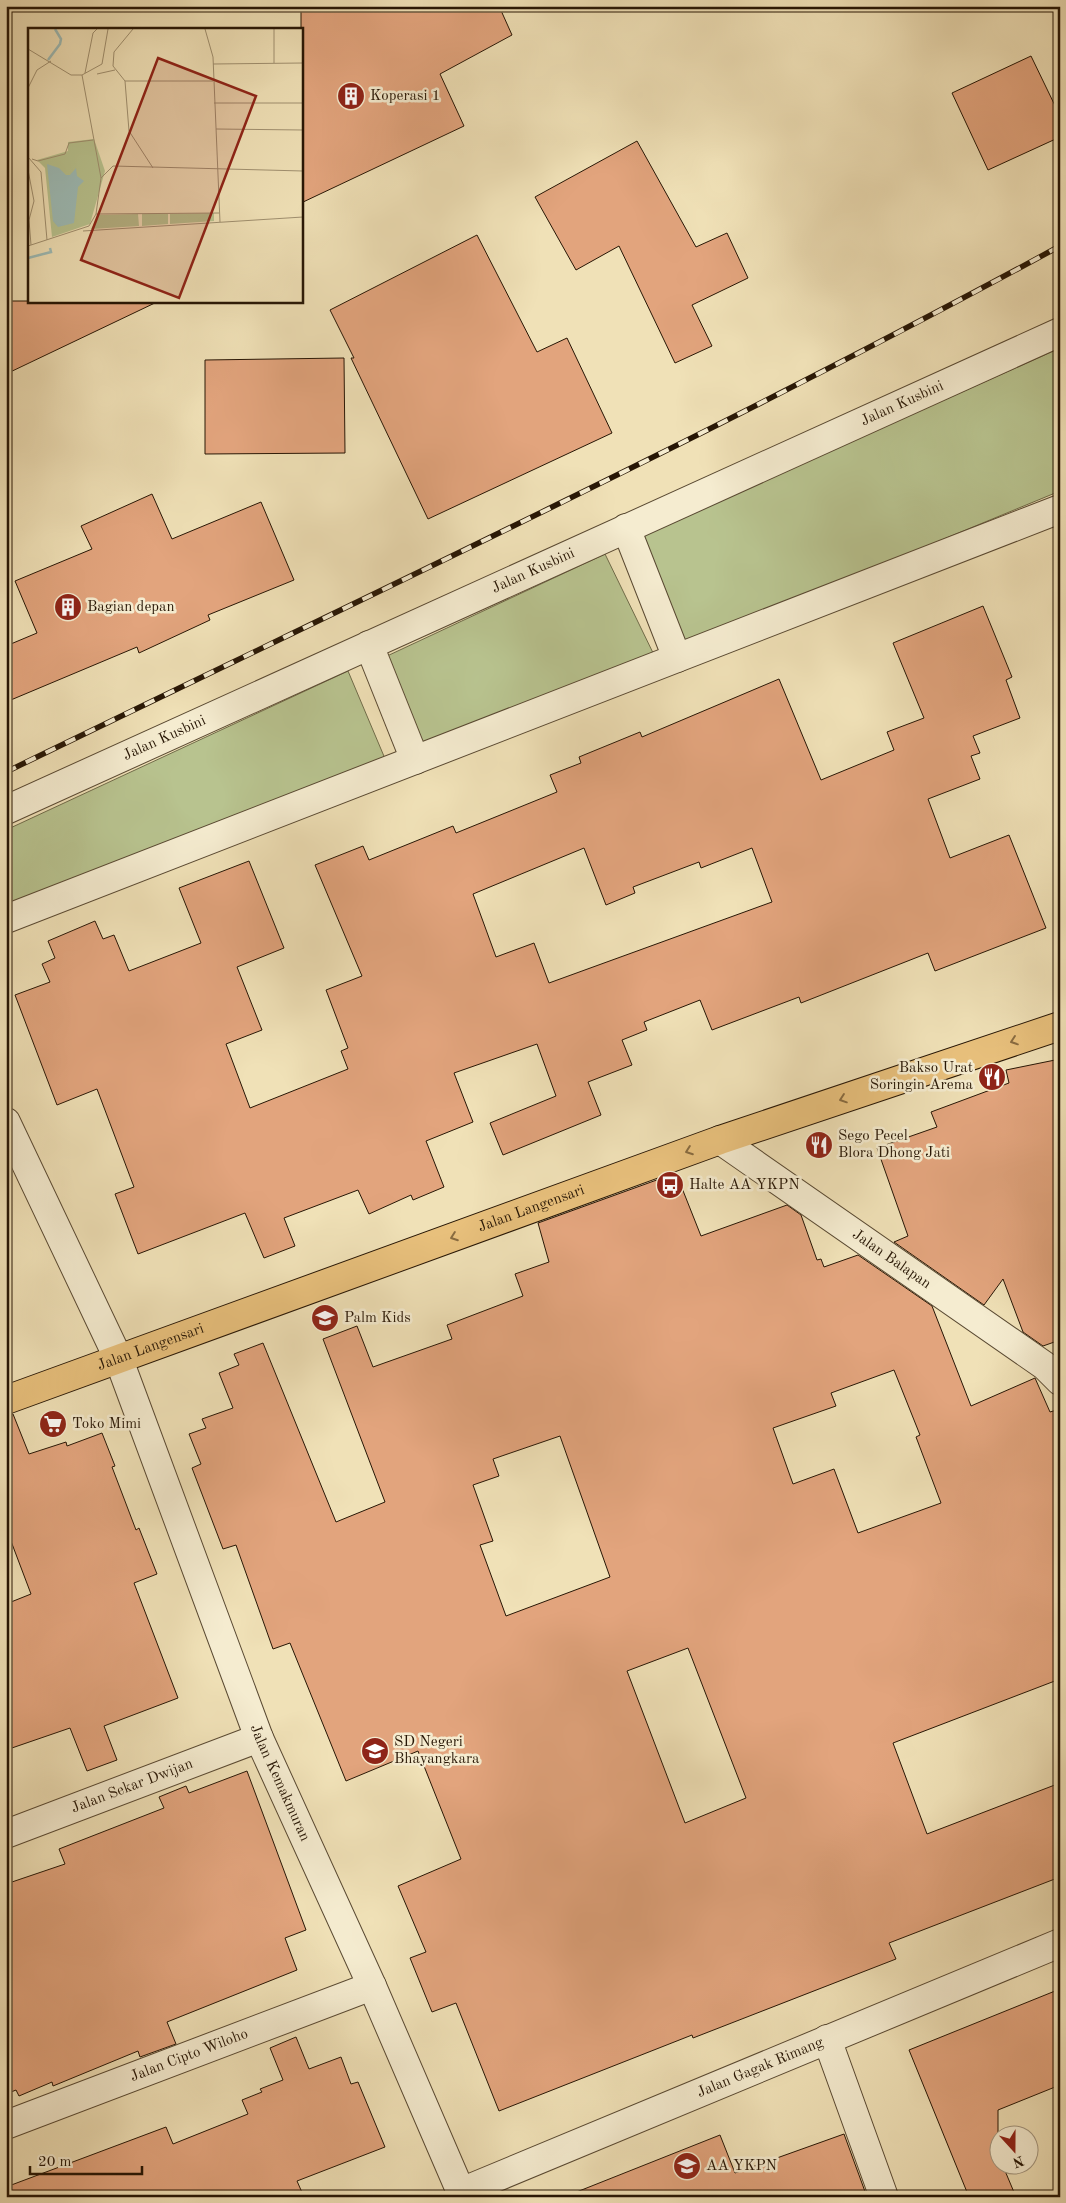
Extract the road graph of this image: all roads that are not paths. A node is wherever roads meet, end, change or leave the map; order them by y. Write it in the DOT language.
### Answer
graph roads {
  1 [pos="1060,332"];
  2 [pos="1060,509"];
  3 [pos="626,528"];
  4 [pos="369,645"];
  5 [pos="677,658"];
  6 [pos="414,760"];
  7 [pos="6,810"];
  8 [pos="6,919"];
  9 [pos="1060,1026"];
  10 [pos="6,1122"];
  11 [pos="720,1140"];
  12 [pos="120,1360"];
  13 [pos="1060,1381"];
  14 [pos="6,1400"];
  15 [pos="259,1738"];
  16 [pos="6,1834"];
  17 [pos="1060,1943"];
  18 [pos="372,1986"];
  19 [pos="827,2039"];
  20 [pos="6,2125"];
  21 [pos="462,2194"];
  22 [pos="884,2197"];
  1 -- 3 [label="street, Jalan Kusbini"];
  2 -- 5 [label="street"];
  3 -- 4 [label="street, Jalan Kusbini"];
  3 -- 5 [label="street"];
  4 -- 6 [label="street"];
  4 -- 7 [label="street, Jalan Kusbini"];
  5 -- 6 [label="street"];
  6 -- 8 [label="street"];
  9 -- 11 [label="main road, Jalan Langensari, one-way"];
  10 -- 12 [label="street, Jalan Kemakmuran"];
  11 -- 12 [label="main road, Jalan Langensari, one-way"];
  11 -- 13 [label="street, Jalan Balapan"];
  12 -- 14 [label="main road, Jalan Langensari"];
  12 -- 15 [label="street, Jalan Kemakmuran"];
  15 -- 16 [label="street, Jalan Sekar Dwijan"];
  15 -- 18 [label="street, Jalan Kemakmuran"];
  17 -- 19 [label="street, Jalan Gagak Rimang"];
  18 -- 20 [label="street, Jalan Cipto Wiloho"];
  18 -- 21 [label="street, Jalan Kemakmuran"];
  19 -- 21 [label="street, Jalan Gagak Rimang"];
  19 -- 22 [label="street"];
}
